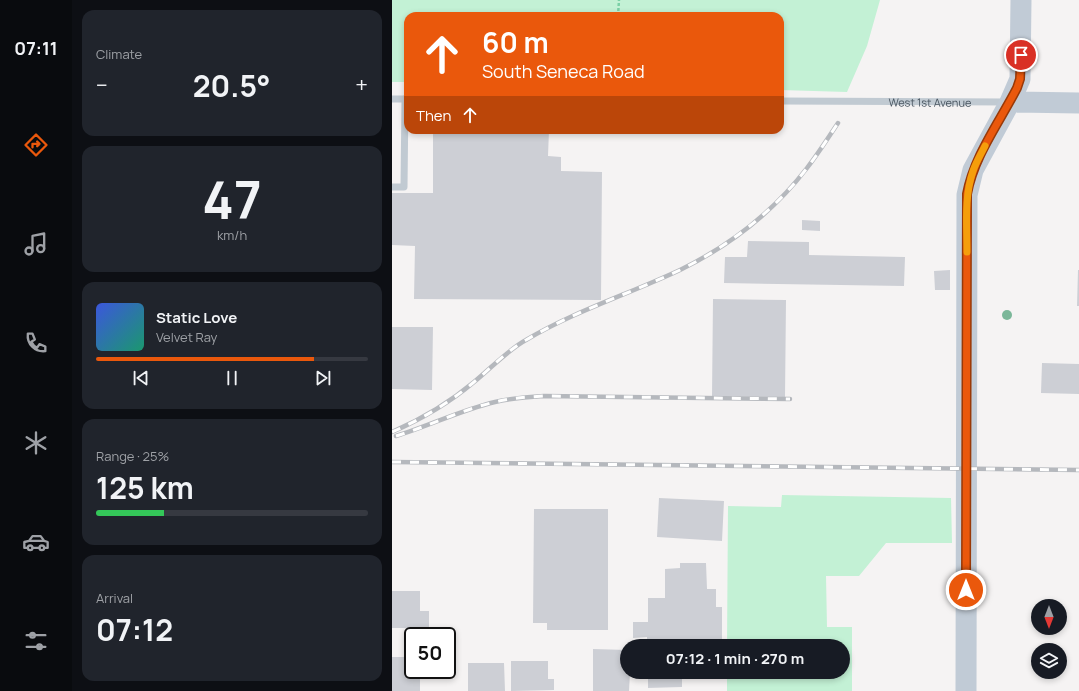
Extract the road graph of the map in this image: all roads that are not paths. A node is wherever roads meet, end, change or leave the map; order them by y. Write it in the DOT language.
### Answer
graph roads {
  1 [pos="1021,0"];
  2 [pos="392,99"];
  3 [pos="404,99"];
  4 [pos="784,101"];
  5 [pos="1010,102"];
  6 [pos="1079,103"];
  7 [pos="405,134"];
  8 [pos="392,187"];
  9 [pos="966,691"];
  1 -- 5 [label="main road"];
  2 -- 3 [label="lane"];
  4 -- 5 [label="lane, West 1st Avenue"];
  5 -- 6 [label="main road, West 1st Avenue"];
  5 -- 9 [label="main road"];
  7 -- 8 [label="lane"];
}
